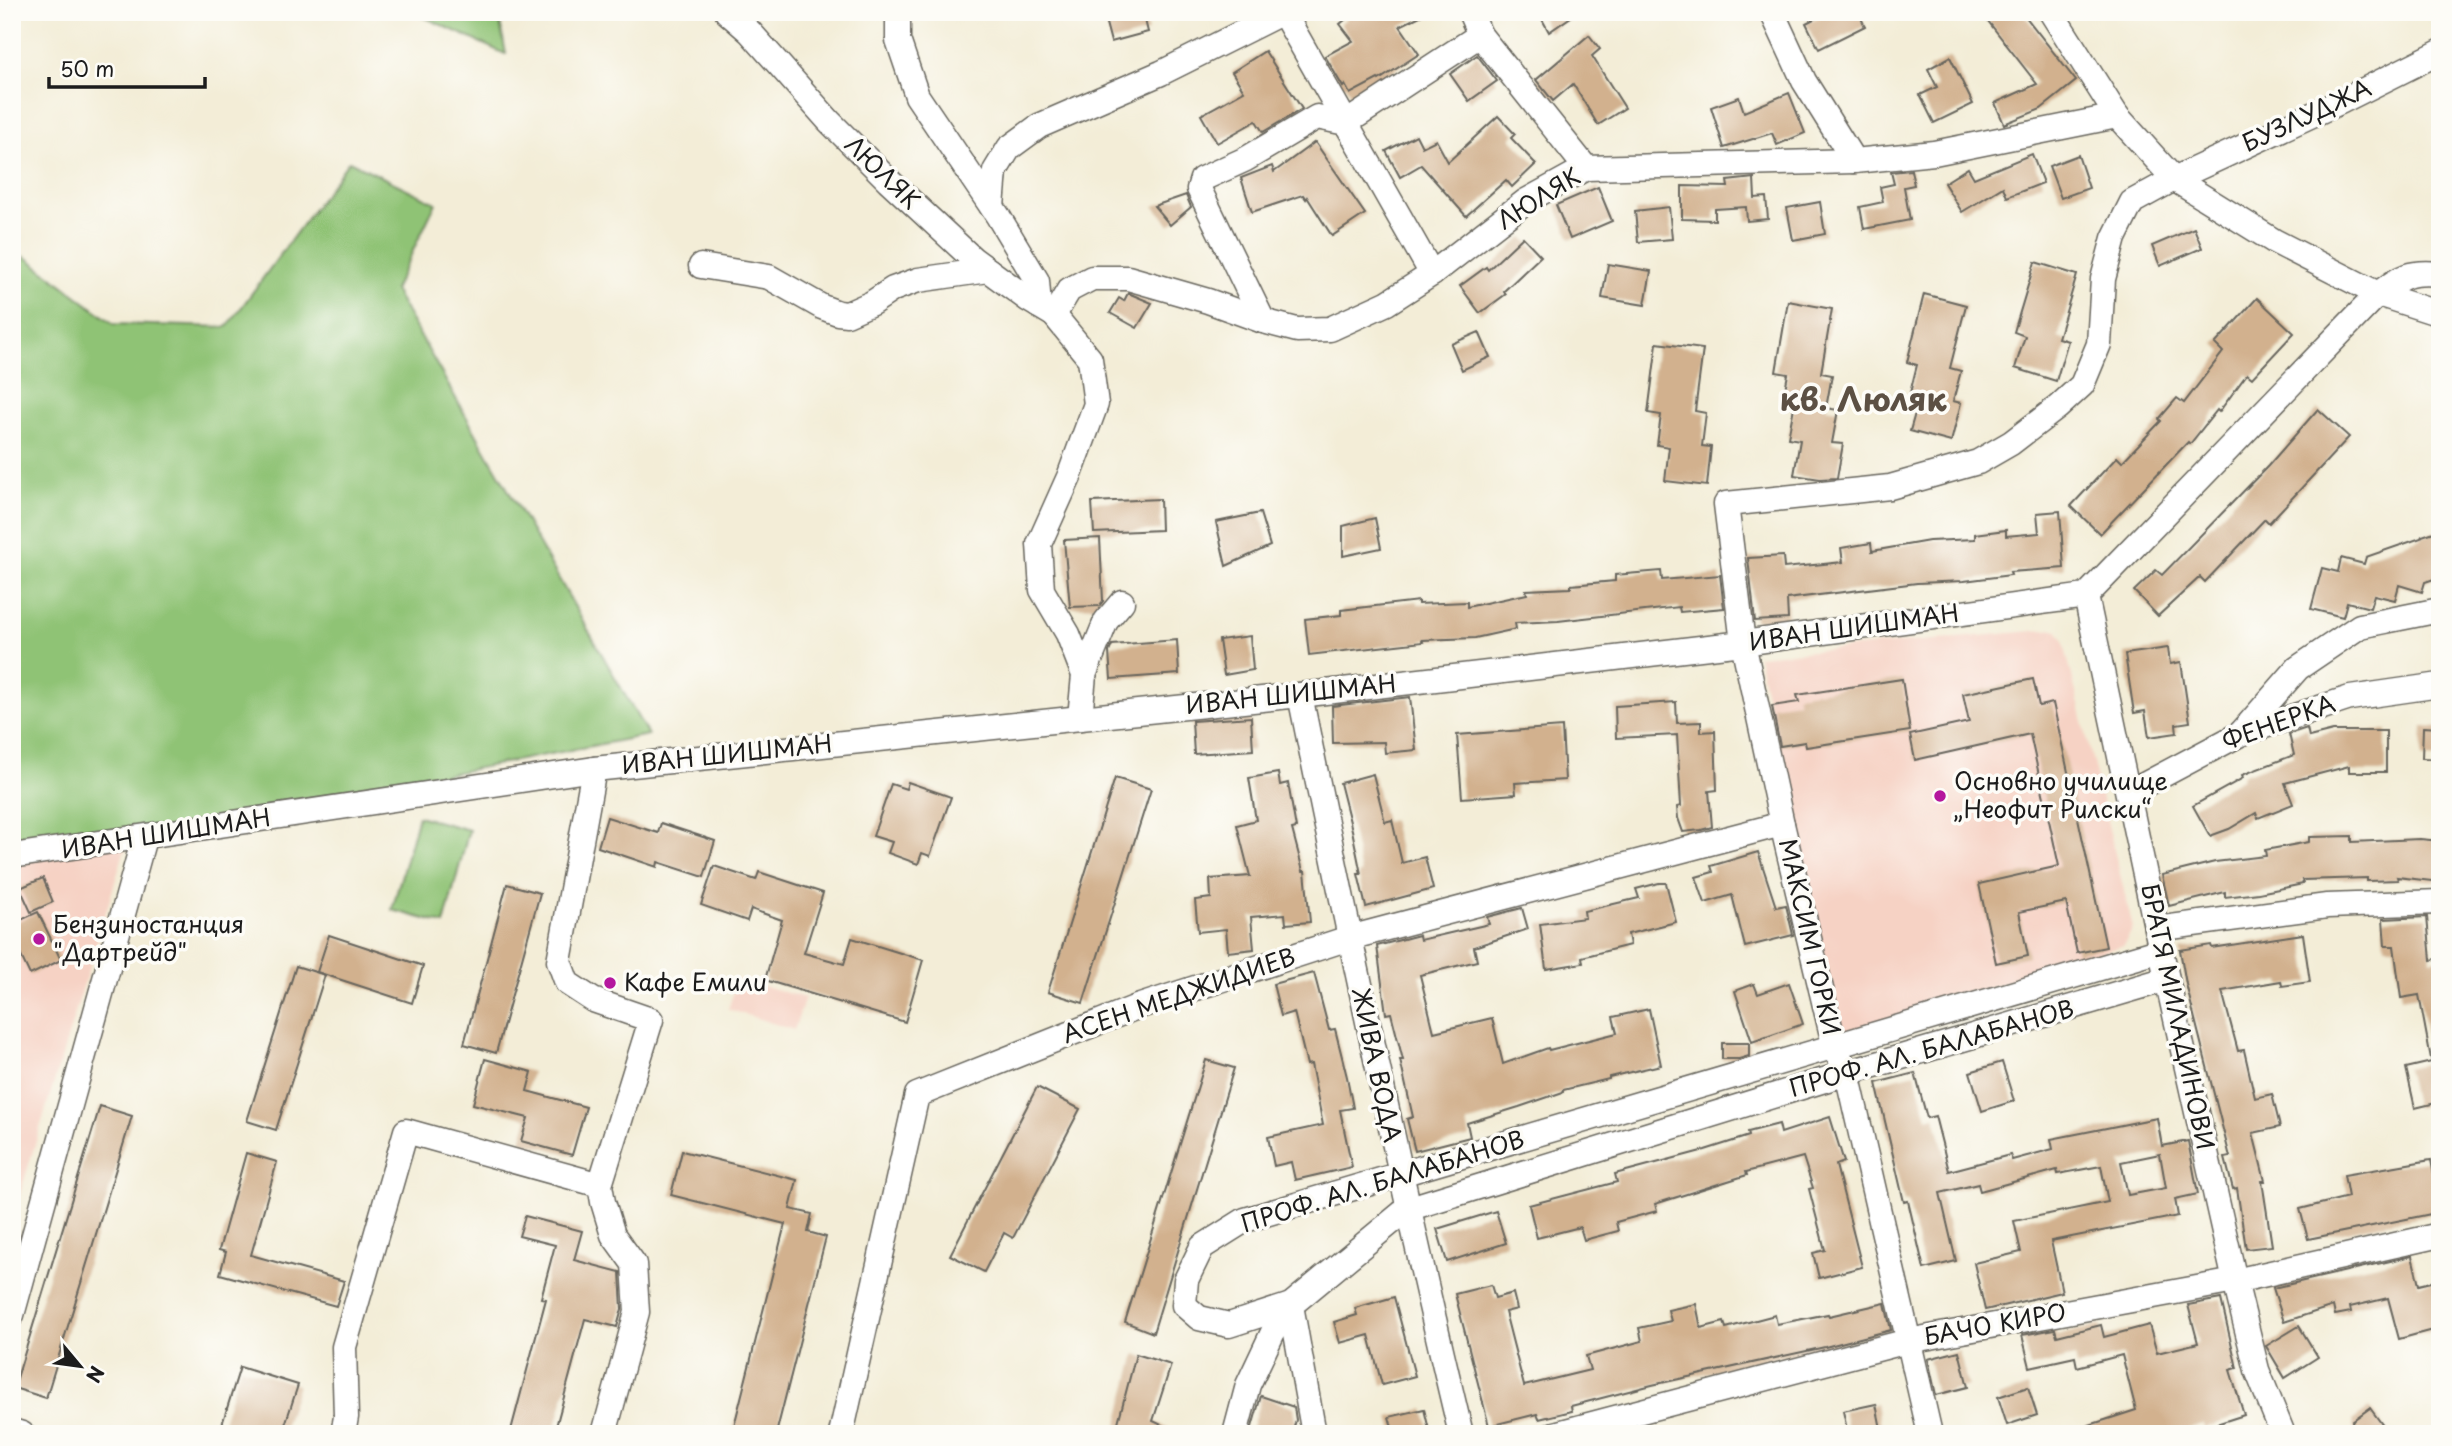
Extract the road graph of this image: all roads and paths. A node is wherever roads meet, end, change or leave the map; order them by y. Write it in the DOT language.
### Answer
graph roads {
  1 [pos="727,12"];
  2 [pos="898,12"];
  3 [pos="1283,12"];
  4 [pos="1772,12"];
  5 [pos="2051,12"];
  6 [pos="1475,23"];
  7 [pos="2440,52"];
  8 [pos="2117,116"];
  9 [pos="1346,123"];
  10 [pos="1854,161"];
  11 [pos="1586,169"];
  12 [pos="2174,179"];
  13 [pos="992,207"];
  14 [pos="701,266"];
  15 [pos="988,270"];
  16 [pos="1432,274"];
  17 [pos="2440,274"];
  18 [pos="2378,294"];
  19 [pos="1046,310"];
  20 [pos="2440,314"];
  21 [pos="1263,321"];
  22 [pos="2086,596"];
  23 [pos="1122,602"];
  24 [pos="2440,610"];
  25 [pos="1743,643"];
  26 [pos="1084,675"];
  27 [pos="2440,685"];
  28 [pos="1300,695"];
  29 [pos="1080,718"];
  30 [pos="2240,734"];
  31 [pos="594,769"];
  32 [pos="2129,793"];
  33 [pos="1782,824"];
  34 [pos="144,838"];
  35 [pos="12,856"];
  36 [pos="2440,902"];
  37 [pos="1349,938"];
  38 [pos="2158,939"];
  39 [pos="2167,979"];
  40 [pos="1835,1048"];
  41 [pos="1847,1073"];
  42 [pos="1399,1174"];
  43 [pos="600,1185"];
  44 [pos="1407,1209"];
  45 [pos="2440,1235"];
  46 [pos="2235,1281"];
  47 [pos="1291,1305"];
  48 [pos="12,1315"];
  49 [pos="1908,1341"];
  50 [pos="12,1431"];
  51 [pos="2276,1432"];
  52 [pos="22,1434"];
  53 [pos="343,1434"];
  54 [pos="604,1434"];
  55 [pos="841,1434"];
  56 [pos="1235,1434"];
  57 [pos="1314,1434"];
  58 [pos="1461,1434"];
  59 [pos="1553,1434"];
  60 [pos="1930,1434"];
  1 -- 15 [label="street, ЛЮЛЯК"];
  2 -- 13 [label="street"];
  3 -- 9 [label="street"];
  3 -- 13 [label="street"];
  4 -- 10 [label="street"];
  5 -- 8 [label="street"];
  6 -- 9 [label="street"];
  6 -- 11 [label="street"];
  7 -- 12 [label="street, БУЗЛУДЖА"];
  8 -- 10 [label="street, ЛЮЛЯК"];
  8 -- 12 [label="street"];
  9 -- 16 [label="street"];
  9 -- 21 [label="street"];
  10 -- 11 [label="street, ЛЮЛЯК"];
  11 -- 16 [label="street, ЛЮЛЯК"];
  12 -- 18 [label="street"];
  12 -- 25 [label="street, БУЗЛУДЖА"];
  13 -- 19 [label="street"];
  14 -- 15 [label="street"];
  15 -- 19 [label="street, ЛЮЛЯК"];
  16 -- 21 [label="street, ЛЮЛЯК"];
  17 -- 18 [label="street"];
  18 -- 20 [label="street"];
  18 -- 22 [label="street"];
  19 -- 21 [label="street, ЛЮЛЯК"];
  19 -- 26 [label="street, ЛЮЛЯК"];
  22 -- 25 [label="street, ИВАН ШИШМАН"];
  22 -- 32 [label="street, БРАТЯ МИЛАДИНОВИ"];
  23 -- 26 [label="street"];
  24 -- 30 [label="street"];
  25 -- 28 [label="street, ИВАН ШИШМАН"];
  25 -- 33 [label="street, МАКСИМ ГОРКИ"];
  26 -- 29 [label="street, ЛЮЛЯК"];
  27 -- 30 [label="street, ФЕНЕРКА"];
  28 -- 29 [label="street, ИВАН ШИШМАН"];
  28 -- 37 [label="street, ЖИВА ВОДА"];
  29 -- 31 [label="street, ИВАН ШИШМАН"];
  30 -- 32 [label="street, ФЕНЕРКА"];
  31 -- 34 [label="street, ИВАН ШИШМАН"];
  31 -- 43 [label="street"];
  32 -- 38 [label="street, БРАТЯ МИЛАДИНОВИ"];
  33 -- 37 [label="street, АСЕН МЕДЖИДИЕВ"];
  33 -- 40 [label="street, МАКСИМ ГОРКИ"];
  34 -- 35 [label="street, ИВАН ШИШМАН"];
  34 -- 48 [label="street"];
  36 -- 38 [label="street, ПРОФ. АЛ. БАЛАБАНОВ"];
  37 -- 42 [label="street, ЖИВА ВОДА"];
  37 -- 55 [label="street, АСЕН МЕДЖИДИЕВ"];
  38 -- 39 [label="street, БРАТЯ МИЛАДИНОВИ"];
  38 -- 40 [label="street, ПРОФ. АЛ. БАЛАБАНОВ"];
  39 -- 41 [label="street, ПРОФ. АЛ. БАЛАБАНОВ"];
  39 -- 46 [label="street, БРАТЯ МИЛАДИНОВИ"];
  40 -- 41 [label="street, МАКСИМ ГОРКИ"];
  40 -- 42 [label="street, ПРОФ. АЛ. БАЛАБАНОВ"];
  41 -- 44 [label="street, ПРОФ. АЛ. БАЛАБАНОВ"];
  41 -- 49 [label="street, МАКСИМ ГОРКИ"];
  42 -- 44 [label="street, ЖИВА ВОДА"];
  42 -- 47 [label="street, ПРОФ. АЛ. БАЛАБАНОВ"];
  43 -- 53 [label="street"];
  43 -- 54 [label="street"];
  44 -- 47 [label="street, ПРОФ. АЛ. БАЛАБАНОВ"];
  44 -- 58 [label="street, ЖИВА ВОДА"];
  45 -- 46 [label="street, БАЧО КИРО"];
  46 -- 49 [label="street, БАЧО КИРО"];
  46 -- 51 [label="street, БРАТЯ МИЛАДИНОВИ"];
  47 -- 56 [label="street"];
  47 -- 57 [label="street"];
  49 -- 59 [label="street, БАЧО КИРО"];
  49 -- 60 [label="street, МАКСИМ ГОРКИ"];
  50 -- 52 [label="street"];
}
